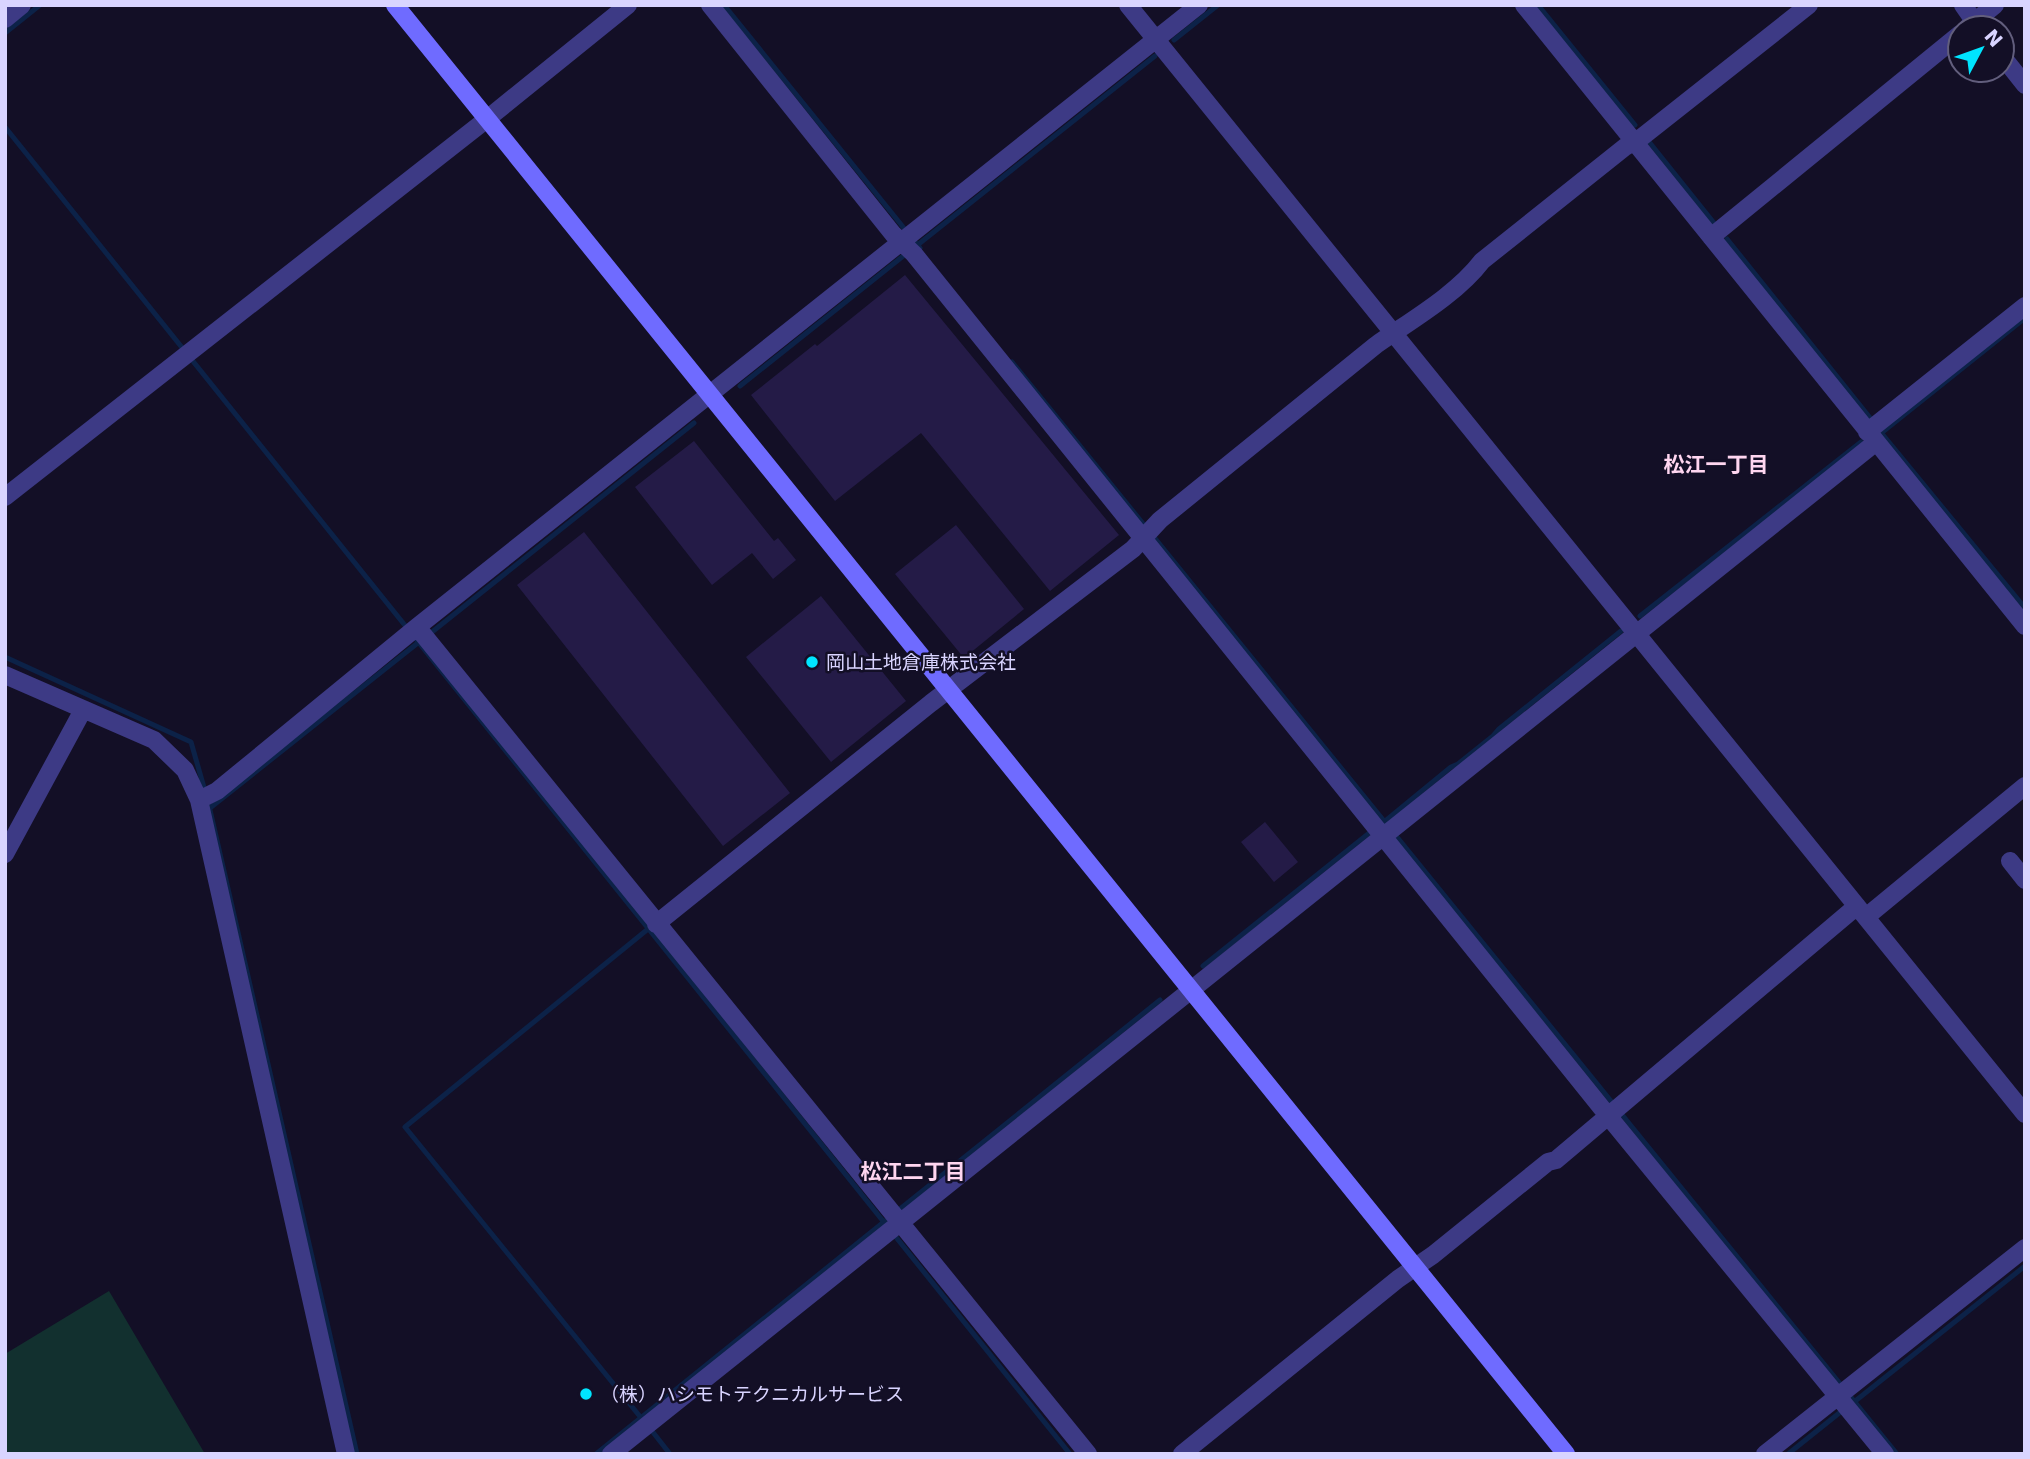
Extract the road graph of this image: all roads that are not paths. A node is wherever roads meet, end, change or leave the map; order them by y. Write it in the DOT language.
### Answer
graph roads {
  1 [pos="22,5"];
  2 [pos="395,5"];
  3 [pos="628,5"];
  4 [pos="710,5"];
  5 [pos="1128,5"];
  6 [pos="1199,5"];
  7 [pos="1524,5"];
  8 [pos="1809,5"];
  9 [pos="5,19"];
  10 [pos="1155,39"];
  11 [pos="1946,45"];
  12 [pos="487,119"];
  13 [pos="1635,141"];
  14 [pos="1712,237"];
  15 [pos="909,243"];
  16 [pos="2025,306"];
  17 [pos="1394,333"];
  18 [pos="709,394"];
  19 [pos="1871,438"];
  20 [pos="5,497"];
  21 [pos="1148,532"];
  22 [pos="2025,626"];
  23 [pos="417,634"];
  24 [pos="1637,634"];
  25 [pos="5,675"];
  26 [pos="948,690"];
  27 [pos="83,710"];
  28 [pos="2025,786"];
  29 [pos="206,796"];
  30 [pos="1384,829"];
  31 [pos="5,854"];
  32 [pos="2010,861"];
  33 [pos="2025,880"];
  34 [pos="1862,911"];
  35 [pos="656,924"];
  36 [pos="1191,991"];
  37 [pos="1615,1112"];
  38 [pos="2025,1114"];
  39 [pos="893,1221"];
  40 [pos="2025,1248"];
  41 [pos="1414,1268"];
  42 [pos="1845,1398"];
  43 [pos="346,1454"];
  44 [pos="611,1454"];
  45 [pos="1088,1454"];
  46 [pos="1182,1454"];
  47 [pos="1566,1454"];
  48 [pos="1765,1454"];
  49 [pos="1885,1454"];
  1 -- 9 [label="street"];
  2 -- 12 [label="street"];
  3 -- 12 [label="street"];
  4 -- 15 [label="street"];
  5 -- 10 [label="street"];
  6 -- 10 [label="street"];
  7 -- 13 [label="street"];
  8 -- 13 [label="street"];
  10 -- 15 [label="street"];
  10 -- 17 [label="street"];
  11 -- 14 [label="street"];
  12 -- 18 [label="street"];
  12 -- 20 [label="street"];
  13 -- 14 [label="street"];
  13 -- 17 [label="street"];
  14 -- 19 [label="street"];
  15 -- 18 [label="street"];
  15 -- 21 [label="street"];
  16 -- 19 [label="street"];
  17 -- 21 [label="street"];
  17 -- 24 [label="street"];
  18 -- 23 [label="street"];
  18 -- 26 [label="street"];
  19 -- 22 [label="street"];
  19 -- 24 [label="street"];
  21 -- 26 [label="street"];
  21 -- 30 [label="street"];
  23 -- 29 [label="street"];
  23 -- 35 [label="street"];
  24 -- 30 [label="street"];
  24 -- 34 [label="street"];
  25 -- 27 [label="street"];
  26 -- 35 [label="street"];
  26 -- 36 [label="street"];
  27 -- 29 [label="street"];
  27 -- 31 [label="street"];
  28 -- 34 [label="street"];
  29 -- 43 [label="street"];
  30 -- 36 [label="street"];
  30 -- 37 [label="street"];
  32 -- 33 [label="street"];
  34 -- 37 [label="street"];
  34 -- 38 [label="street"];
  35 -- 39 [label="street"];
  36 -- 39 [label="street"];
  36 -- 41 [label="street"];
  37 -- 41 [label="street"];
  37 -- 42 [label="street"];
  39 -- 44 [label="street"];
  39 -- 45 [label="street"];
  40 -- 42 [label="street"];
  41 -- 46 [label="street"];
  41 -- 47 [label="street"];
  42 -- 48 [label="street"];
  42 -- 49 [label="street"];
}
